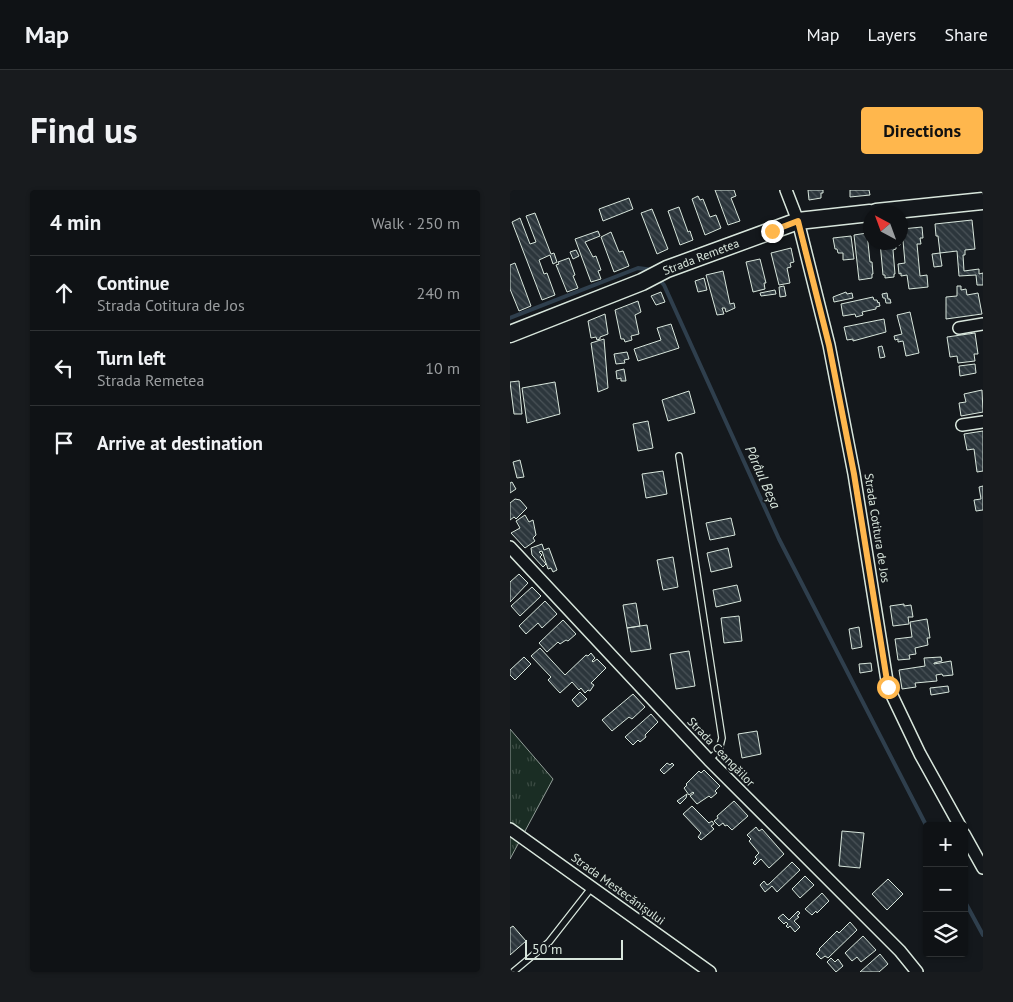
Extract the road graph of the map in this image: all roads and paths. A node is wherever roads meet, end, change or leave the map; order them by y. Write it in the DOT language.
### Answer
graph roads {
  1 [pos="786,190"];
  2 [pos="983,201"];
  3 [pos="908,209"];
  4 [pos="863,214"];
  5 [pos="798,221"];
  6 [pos="983,324"];
  7 [pos="959,328"];
  8 [pos="510,334"];
  9 [pos="983,422"];
  10 [pos="962,425"];
  11 [pos="679,456"];
  12 [pos="510,547"];
  13 [pos="709,760"];
  14 [pos="958,822"];
  15 [pos="510,829"];
  16 [pos="968,841"];
  17 [pos="983,868"];
  18 [pos="592,887"];
  19 [pos="513,972"];
  20 [pos="710,972"];
  21 [pos="917,972"];
  1 -- 5 [label="street, Strada Cotitura de Jos"];
  2 -- 3 [label="street"];
  4 -- 5 [label="street, Strada Remetea"];
  5 -- 8 [label="street, Strada Remetea"];
  5 -- 14 [label="street, Strada Cotitura de Jos"];
  6 -- 7 [label="street"];
  9 -- 10 [label="street"];
  11 -- 13 [label="lane"];
  12 -- 13 [label="street, Strada Ceangăilor"];
  13 -- 21 [label="street, Strada Ceangăilor"];
  15 -- 18 [label="street, Strada Mestecănișului"];
  16 -- 17 [label="street"];
  18 -- 19 [label="lane"];
  18 -- 20 [label="street, Strada Mestecănișului"];
}
